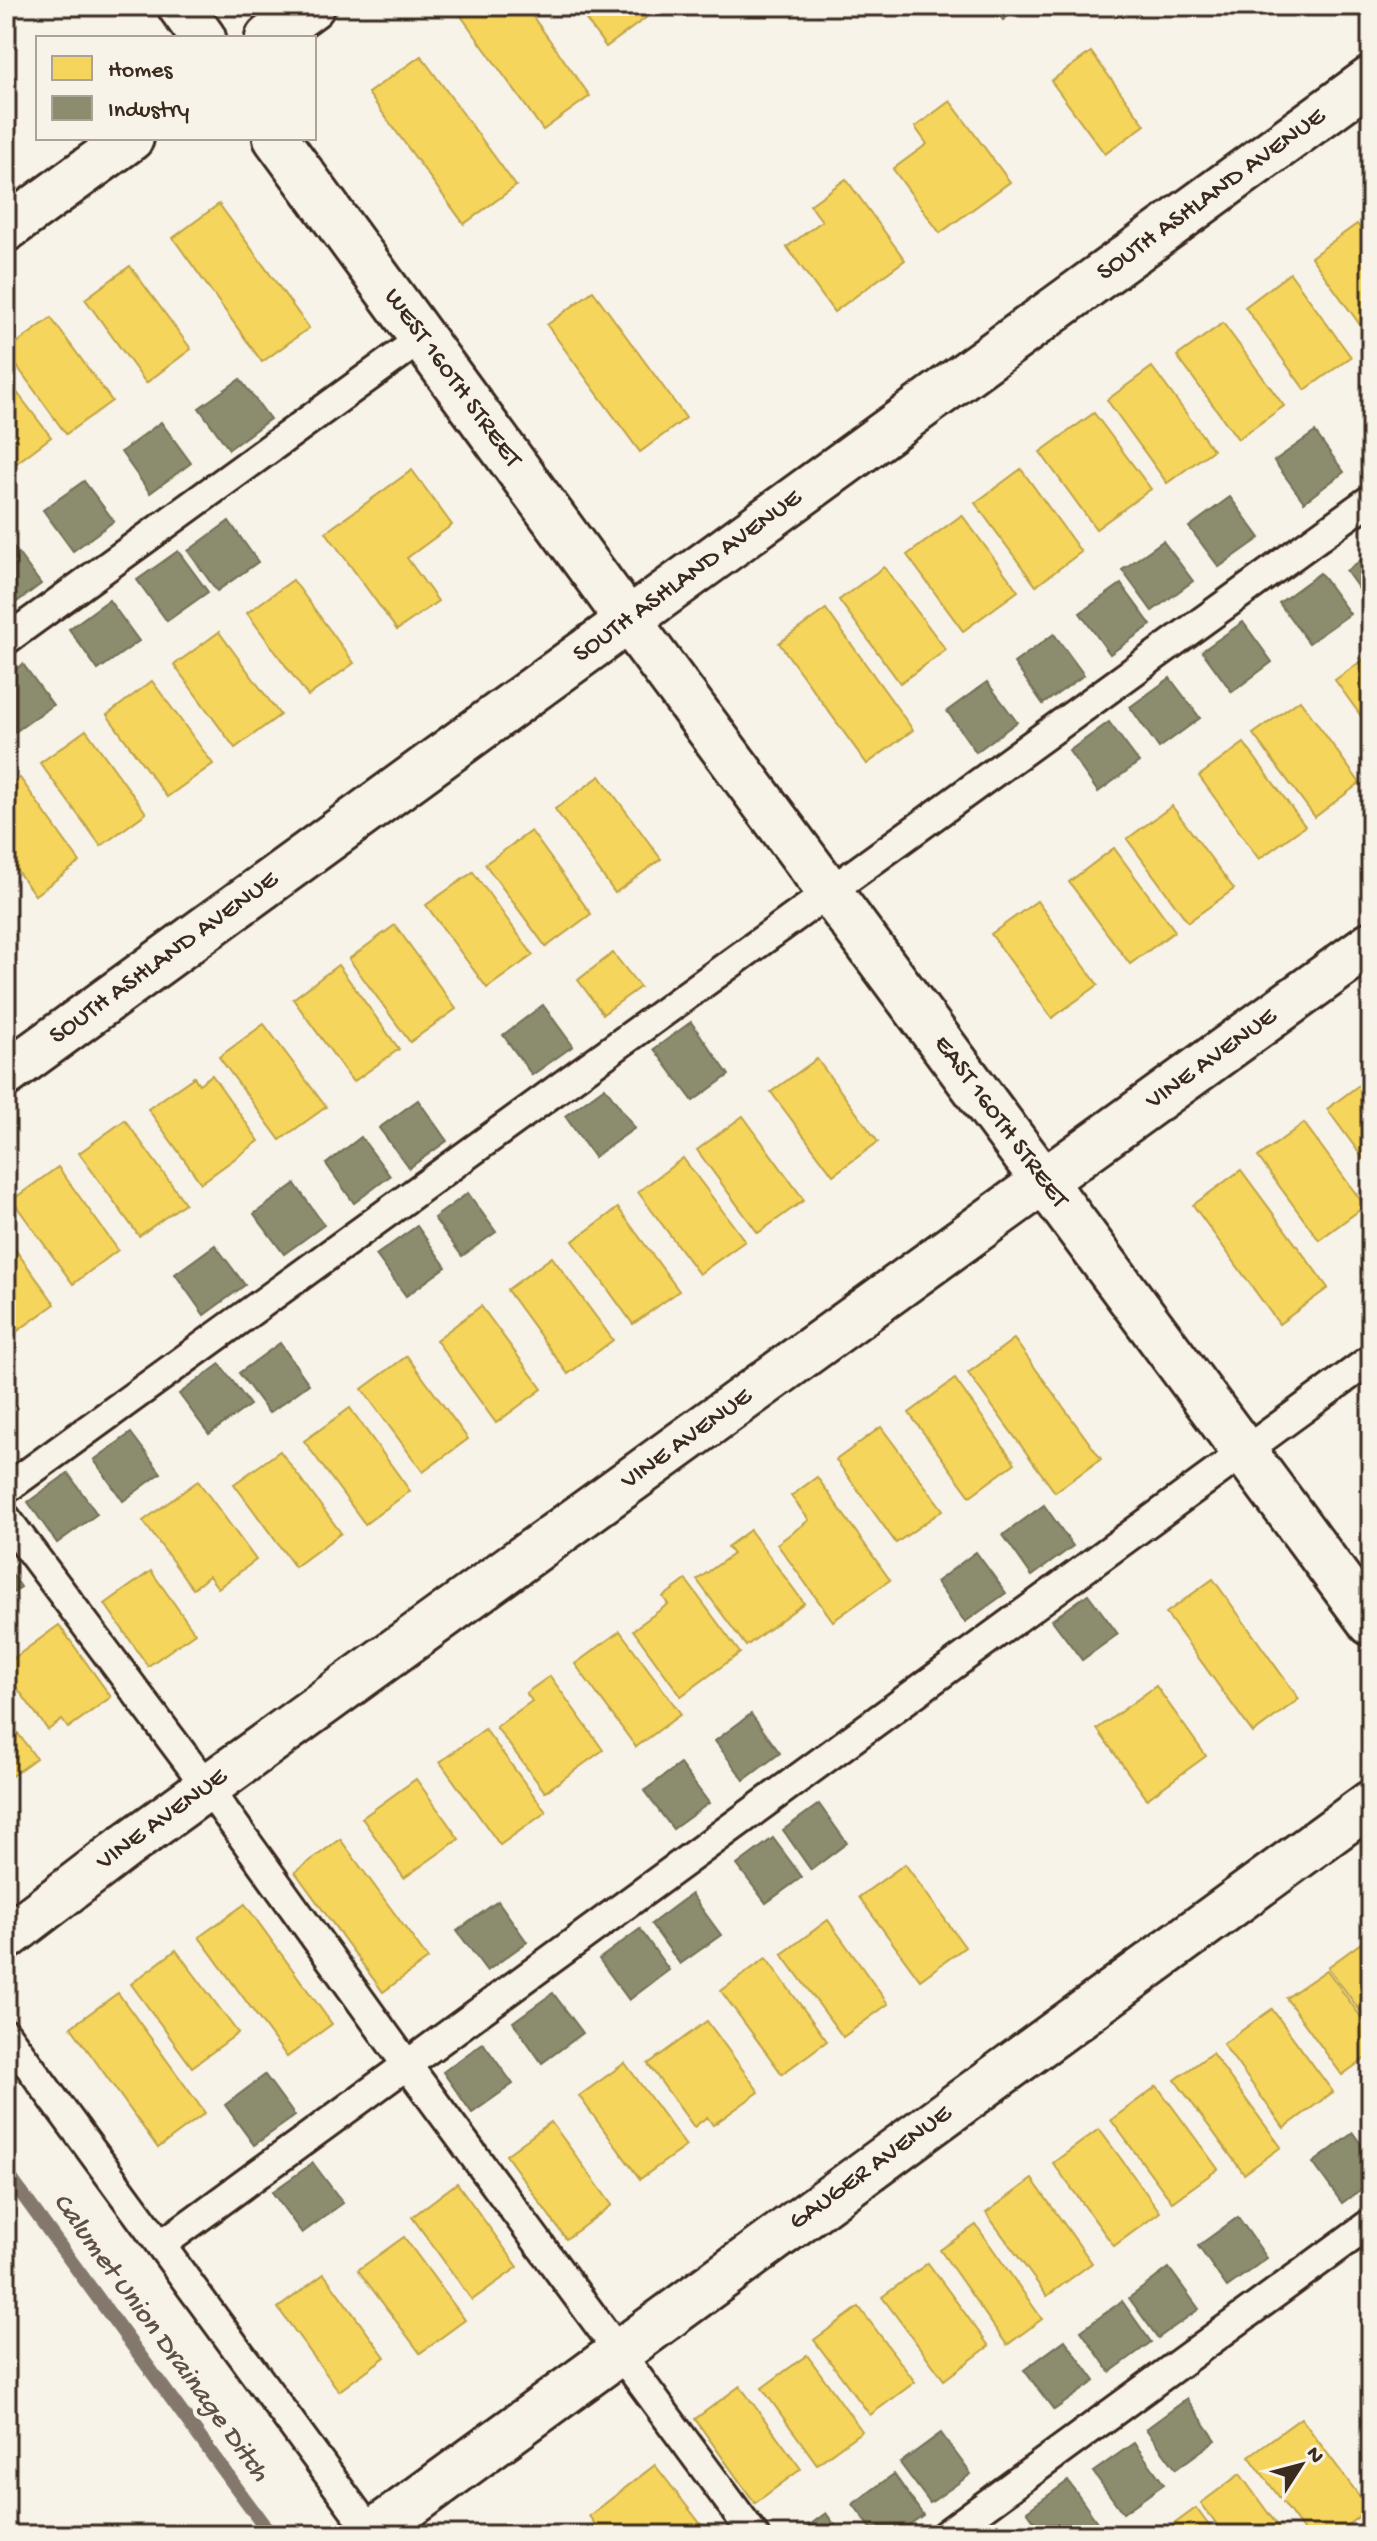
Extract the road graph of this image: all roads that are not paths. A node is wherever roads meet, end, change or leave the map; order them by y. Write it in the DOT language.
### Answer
graph roads {
  1 [pos="180,6"];
  2 [pos="312,6"];
  3 [pos="202,36"];
  4 [pos="271,36"];
  5 [pos="1371,79"];
  6 [pos="128,140"];
  7 [pos="277,140"];
  8 [pos="6,229"];
  9 [pos="422,338"];
  10 [pos="1371,499"];
  11 [pos="628,620"];
  12 [pos="6,640"];
  13 [pos="829,892"];
  14 [pos="1371,944"];
  15 [pos="6,1074"];
  16 [pos="1044,1182"];
  17 [pos="1371,1359"];
  18 [pos="1244,1451"];
  19 [pos="6,1489"];
  20 [pos="6,1518"];
  21 [pos="1371,1623"];
  22 [pos="207,1787"];
  23 [pos="1371,1803"];
  24 [pos="6,1938"];
  25 [pos="6,2034"];
  26 [pos="407,2065"];
  27 [pos="1371,2223"];
  28 [pos="161,2245"];
  29 [pos="619,2352"];
  30 [pos="372,2534"];
  31 [pos="754,2535"];
  32 [pos="945,2535"];
  1 -- 3 [label="street"];
  2 -- 4 [label="street"];
  5 -- 11 [label="street, SOUTH ASHLAND AVENUE"];
  6 -- 8 [label="street"];
  7 -- 9 [label="street, WEST 160TH STREET"];
  9 -- 11 [label="street, WEST 160TH STREET"];
  9 -- 12 [label="lane"];
  10 -- 13 [label="lane"];
  11 -- 13 [label="street, EAST 160TH STREET"];
  11 -- 15 [label="street, SOUTH ASHLAND AVENUE"];
  13 -- 16 [label="street, EAST 160TH STREET"];
  13 -- 19 [label="lane"];
  14 -- 16 [label="street, VINE AVENUE"];
  16 -- 18 [label="street, EAST 160TH STREET"];
  16 -- 22 [label="street, VINE AVENUE"];
  17 -- 18 [label="lane"];
  18 -- 21 [label="street, EAST 160TH STREET"];
  18 -- 26 [label="lane"];
  20 -- 22 [label="lane"];
  22 -- 24 [label="street, VINE AVENUE"];
  22 -- 26 [label="lane"];
  23 -- 29 [label="street, GAUGER AVENUE"];
  25 -- 28 [label="lane"];
  26 -- 28 [label="lane"];
  26 -- 29 [label="lane"];
  27 -- 32 [label="lane"];
  28 -- 30 [label="lane"];
  29 -- 30 [label="street, GAUGER AVENUE"];
  29 -- 31 [label="lane"];
}
